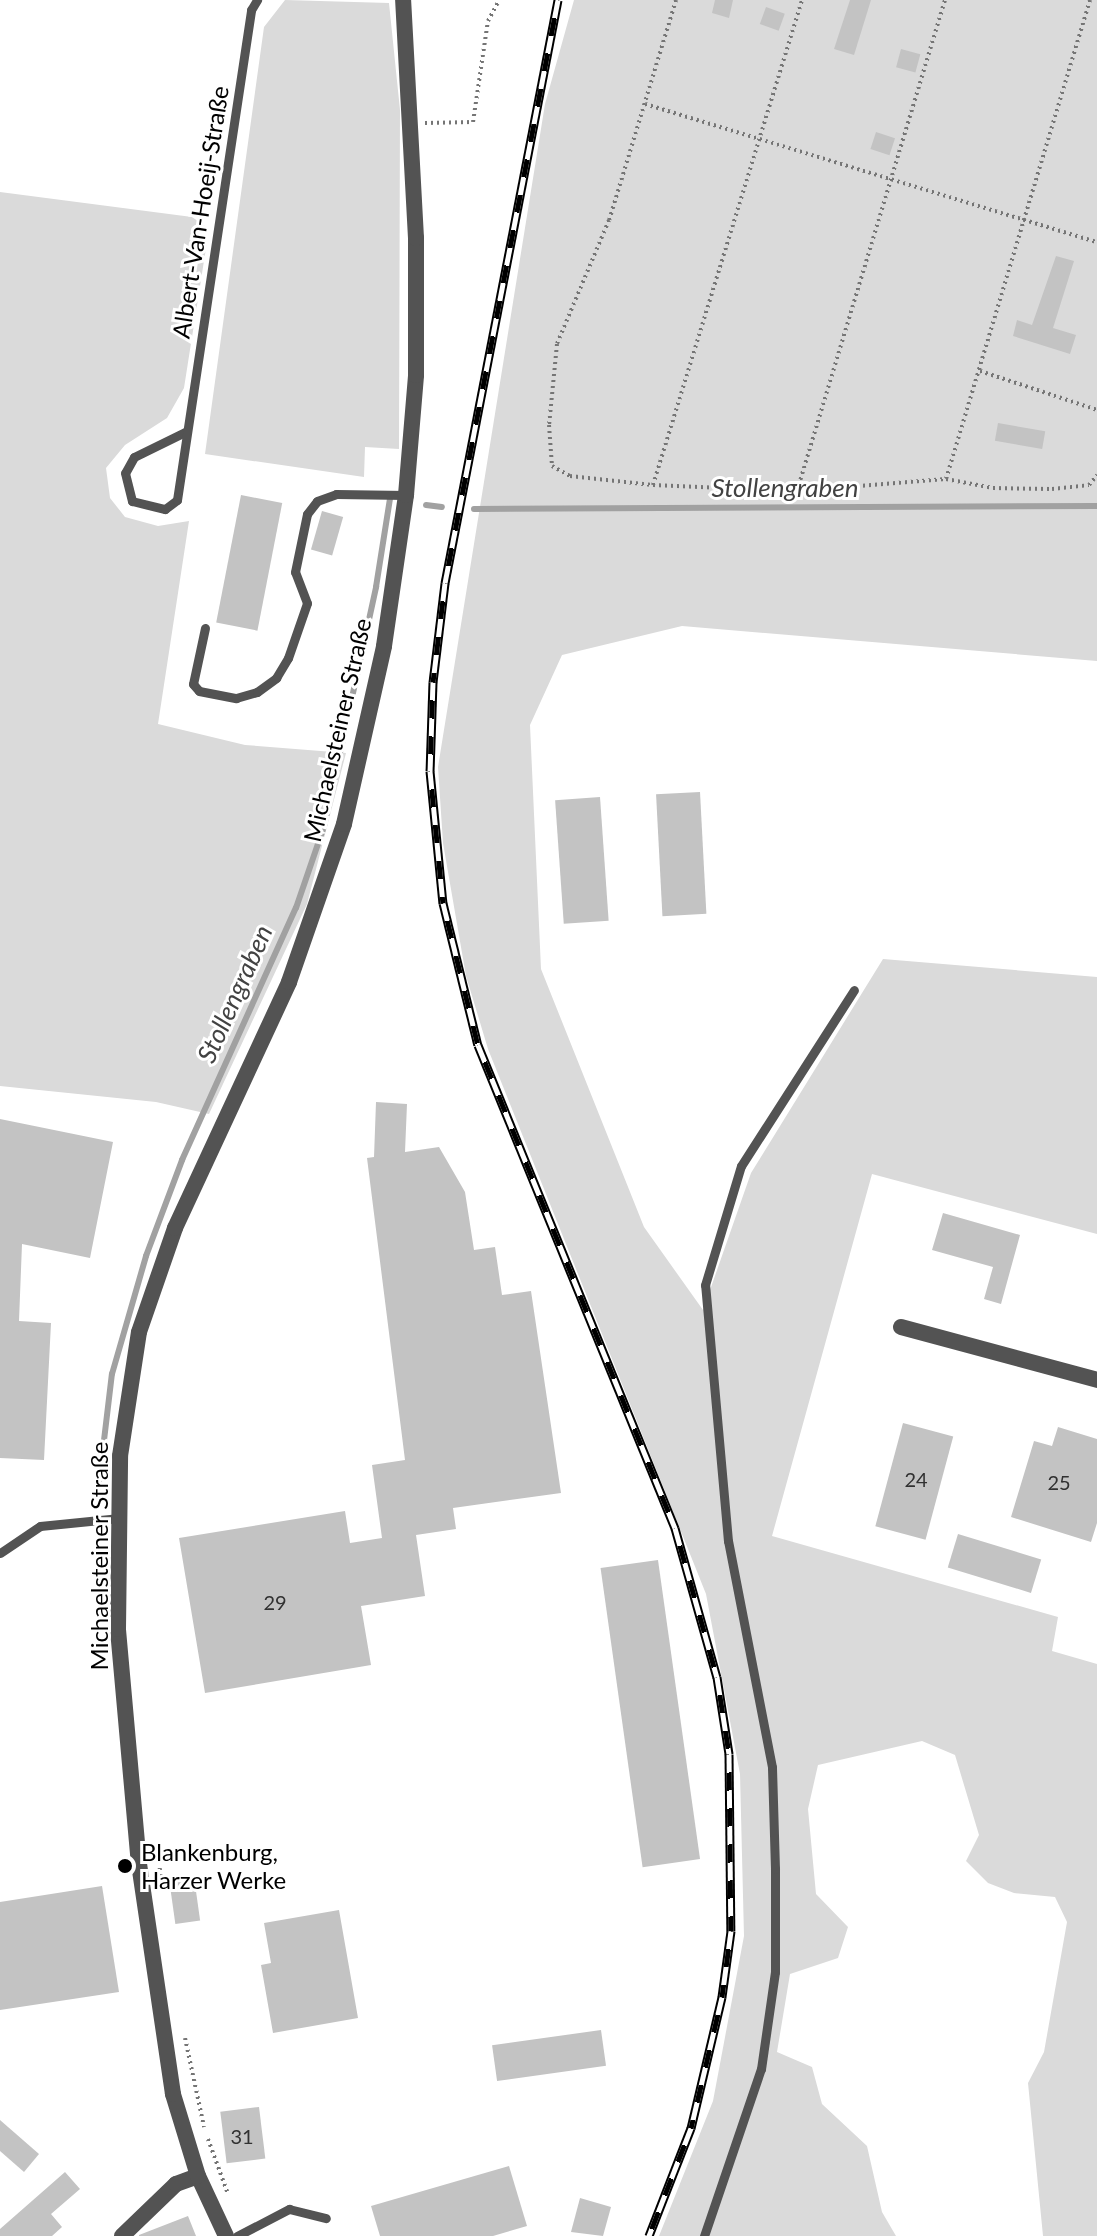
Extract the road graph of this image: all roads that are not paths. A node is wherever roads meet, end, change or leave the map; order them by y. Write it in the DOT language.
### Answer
graph roads {
  1 [pos="257,0"];
  2 [pos="403,0"];
  3 [pos="187,431"];
  4 [pos="406,495"];
  5 [pos="205,628"];
  6 [pos="854,990"];
  7 [pos="901,1327"];
  8 [pos="1097,1380"];
  9 [pos="120,1518"];
  10 [pos="0,1553"];
  11 [pos="198,2176"];
  12 [pos="326,2218"];
  13 [pos="122,2236"];
  14 [pos="226,2236"];
  15 [pos="237,2236"];
  16 [pos="704,2236"];
  1 -- 3 [label="lane, Albert-Van-Hoeij-Straße"];
  2 -- 4 [label="street, Michaelsteiner Straße"];
  3 -- 3 [label="lane, Albert-Van-Hoeij-Straße"];
  4 -- 5 [label="lane"];
  4 -- 9 [label="street, Michaelsteiner Straße"];
  6 -- 16 [label="lane"];
  7 -- 8 [label="street"];
  9 -- 10 [label="lane"];
  9 -- 11 [label="street, Michaelsteiner Straße"];
  11 -- 13 [label="street"];
  11 -- 14 [label="street, Michaelsteiner Straße"];
  12 -- 15 [label="lane"];
}
